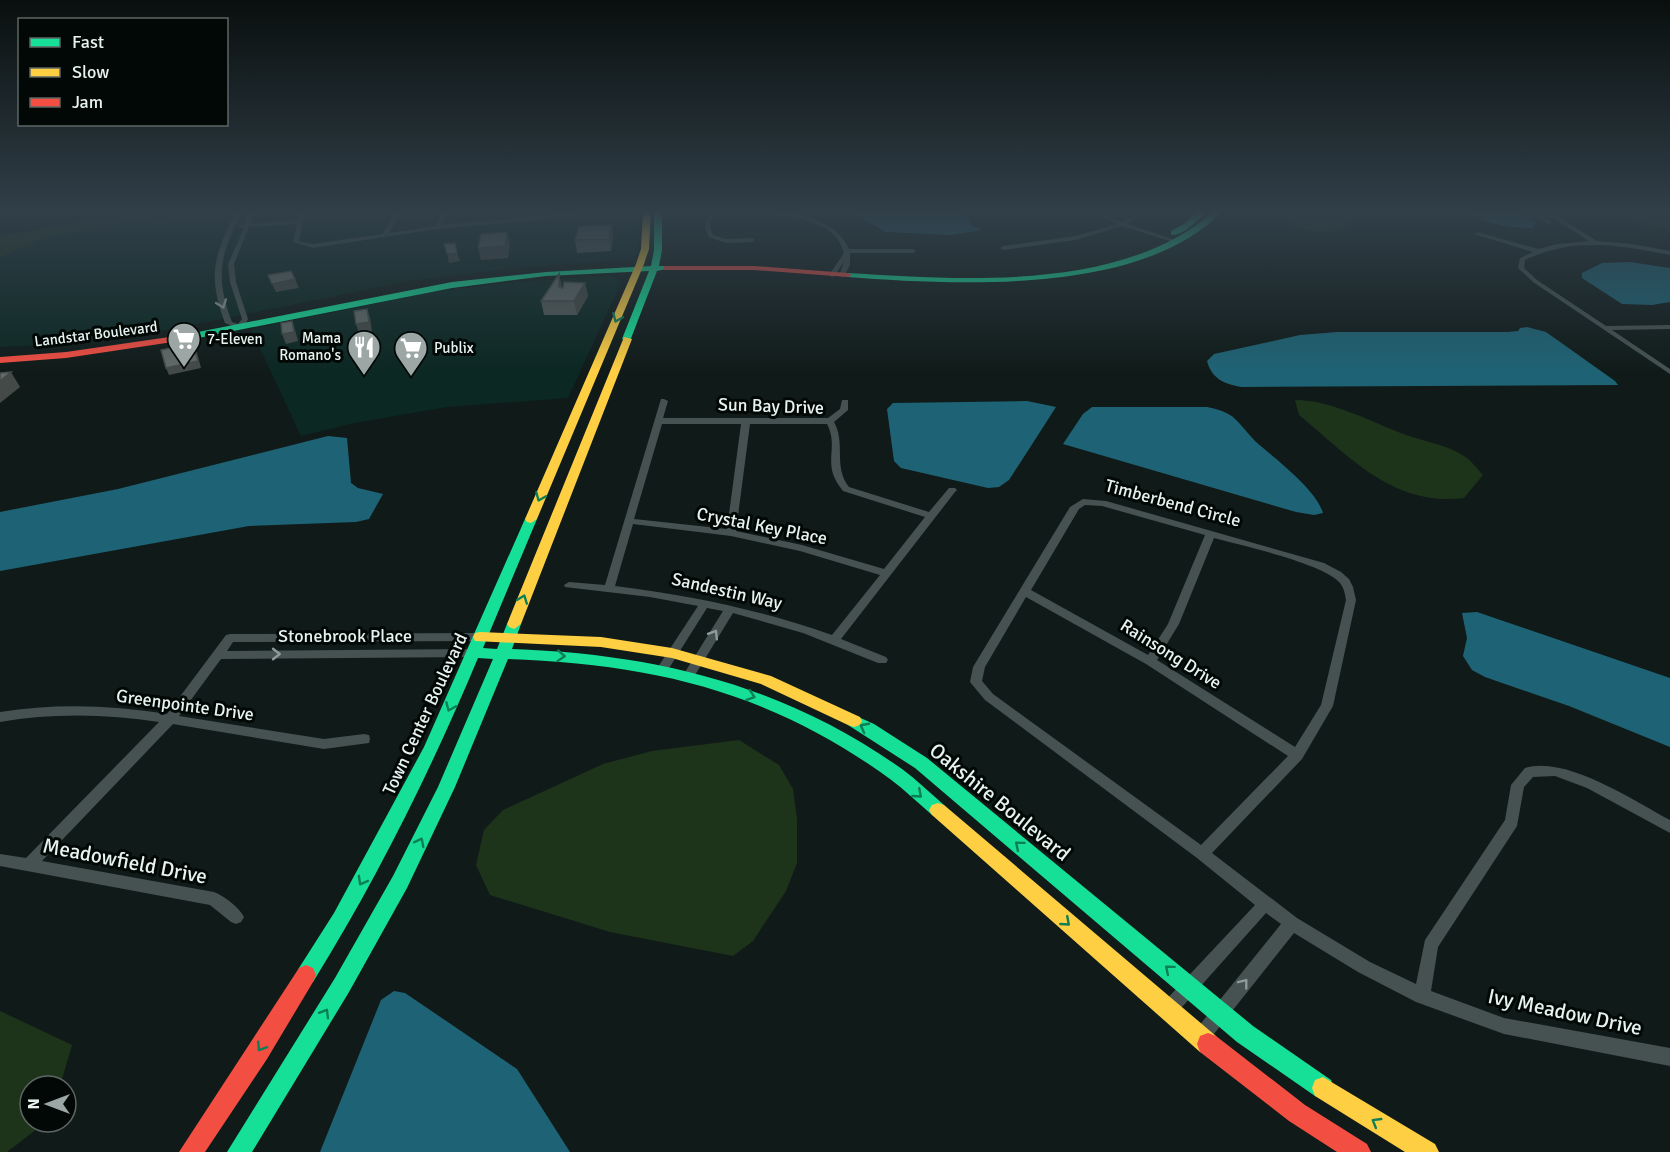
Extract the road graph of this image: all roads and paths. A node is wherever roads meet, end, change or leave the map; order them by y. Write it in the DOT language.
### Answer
graph roads {
  1 [pos="219,265"];
  2 [pos="231,265"];
  3 [pos="696,265"];
  4 [pos="768,265"];
  5 [pos="842,265"];
  6 [pos="842,265"];
  7 [pos="1070,265"];
  8 [pos="1521,265"];
  9 [pos="655,266"];
  10 [pos="639,267"];
  11 [pos="838,273"];
  12 [pos="238,323"];
  13 [pos="1670,327"];
  14 [pos="1605,328"];
  15 [pos="0,352"];
  16 [pos="0,360"];
  17 [pos="1670,372"];
  18 [pos="589,382"];
  19 [pos="609,382"];
  20 [pos="664,401"];
  21 [pos="845,402"];
  22 [pos="658,421"];
  23 [pos="746,421"];
  24 [pos="830,422"];
  25 [pos="952,490"];
  26 [pos="931,516"];
  27 [pos="629,521"];
  28 [pos="731,532"];
  29 [pos="1211,533"];
  30 [pos="886,573"];
  31 [pos="568,585"];
  32 [pos="609,588"];
  33 [pos="1024,591"];
  34 [pos="704,604"];
  35 [pos="730,609"];
  36 [pos="480,637"];
  37 [pos="508,637"];
  38 [pos="835,639"];
  39 [pos="473,653"];
  40 [pos="672,653"];
  41 [pos="502,654"];
  42 [pos="218,655"];
  43 [pos="698,659"];
  44 [pos="882,660"];
  45 [pos="1150,661"];
  46 [pos="662,670"];
  47 [pos="688,677"];
  48 [pos="0,717"];
  49 [pos="171,718"];
  50 [pos="364,739"];
  51 [pos="1297,755"];
  52 [pos="1670,827"];
  53 [pos="1202,854"];
  54 [pos="0,860"];
  55 [pos="30,864"];
  56 [pos="1265,904"];
  57 [pos="236,917"];
  58 [pos="1292,924"];
  59 [pos="1190,986"];
  60 [pos="1422,996"];
  61 [pos="1168,1010"];
  62 [pos="1219,1015"];
  63 [pos="1200,1038"];
  64 [pos="1670,1057"];
  65 [pos="191,1152"];
  66 [pos="239,1152"];
  67 [pos="1359,1152"];
  68 [pos="1426,1152"];
  1 -- 12 [label="street, one-way"];
  2 -- 12 [label="street"];
  3 -- 9 [label="main road, Landstar Boulevard"];
  4 -- 11 [label="main road, Landstar Boulevard"];
  5 -- 11 [label="street"];
  6 -- 11 [label="street"];
  7 -- 11 [label="main road, Landstar Boulevard"];
  8 -- 14 [label="street"];
  9 -- 10 [label="main road, Landstar Boulevard"];
  9 -- 19 [label="main road"];
  10 -- 12 [label="main road, Landstar Boulevard"];
  10 -- 18 [label="main road, Town Center Boulevard, one-way"];
  12 -- 15 [label="main road, Landstar Boulevard"];
  12 -- 16 [label="main road, Landstar Boulevard"];
  13 -- 14 [label="street"];
  14 -- 17 [label="street"];
  18 -- 19 [label="main road"];
  18 -- 36 [label="main road, Town Center Boulevard, one-way"];
  37 -- 19 [label="main road, one-way"];
  20 -- 22 [label="street"];
  21 -- 24 [label="street"];
  22 -- 23 [label="street, Sun Bay Drive"];
  22 -- 27 [label="street"];
  23 -- 24 [label="street, Sun Bay Drive"];
  23 -- 28 [label="street"];
  24 -- 26 [label="street, Sun Bay Drive"];
  25 -- 26 [label="street"];
  26 -- 30 [label="street"];
  27 -- 28 [label="street, Crystal Key Place"];
  27 -- 32 [label="street"];
  28 -- 30 [label="street, Crystal Key Place"];
  29 -- 33 [label="street, Timberbend Circle"];
  29 -- 45 [label="street"];
  29 -- 51 [label="street, Timberbend Circle"];
  30 -- 38 [label="street"];
  31 -- 32 [label="street, Sandestin Way"];
  32 -- 34 [label="street, Sandestin Way"];
  33 -- 45 [label="street, Rainsong Drive"];
  33 -- 53 [label="street, Timberbend Circle"];
  34 -- 35 [label="street, Sandestin Way"];
  34 -- 40 [label="street"];
  35 -- 38 [label="street, Sandestin Way"];
  43 -- 35 [label="street, one-way"];
  36 -- 37 [label="main road, Oakshire Boulevard"];
  36 -- 39 [label="main road, Town Center Boulevard"];
  36 -- 42 [label="street, Stonebrook Place"];
  37 -- 40 [label="main road, Oakshire Boulevard"];
  37 -- 41 [label="main road"];
  38 -- 44 [label="street, Sandestin Way"];
  39 -- 41 [label="main road"];
  42 -- 39 [label="street, Stonebrook Place, one-way"];
  39 -- 65 [label="main road, Town Center Boulevard, one-way"];
  40 -- 43 [label="main road, Oakshire Boulevard"];
  40 -- 46 [label="street"];
  41 -- 46 [label="main road, one-way"];
  66 -- 41 [label="main road, one-way"];
  42 -- 49 [label="street"];
  43 -- 47 [label="street"];
  59 -- 43 [label="main road, Oakshire Boulevard, one-way"];
  45 -- 51 [label="street, Rainsong Drive"];
  46 -- 47 [label="main road"];
  47 -- 61 [label="main road, one-way"];
  48 -- 49 [label="street, Greenpointe Drive"];
  49 -- 50 [label="street, Greenpointe Drive"];
  49 -- 55 [label="street"];
  51 -- 53 [label="street, Timberbend Circle"];
  52 -- 60 [label="street"];
  53 -- 56 [label="street, Timberbend Circle"];
  54 -- 55 [label="street, Meadowfield Drive"];
  55 -- 57 [label="street, Meadowfield Drive"];
  56 -- 58 [label="street, Timberbend Circle"];
  56 -- 59 [label="street"];
  58 -- 60 [label="street, Ivy Meadow Drive"];
  62 -- 58 [label="street, one-way"];
  59 -- 61 [label="street"];
  59 -- 62 [label="main road, Oakshire Boulevard"];
  60 -- 64 [label="street, Ivy Meadow Drive"];
  61 -- 63 [label="main road"];
  62 -- 63 [label="street"];
  68 -- 62 [label="main road, Oakshire Boulevard, one-way"];
  63 -- 67 [label="main road"];
}
